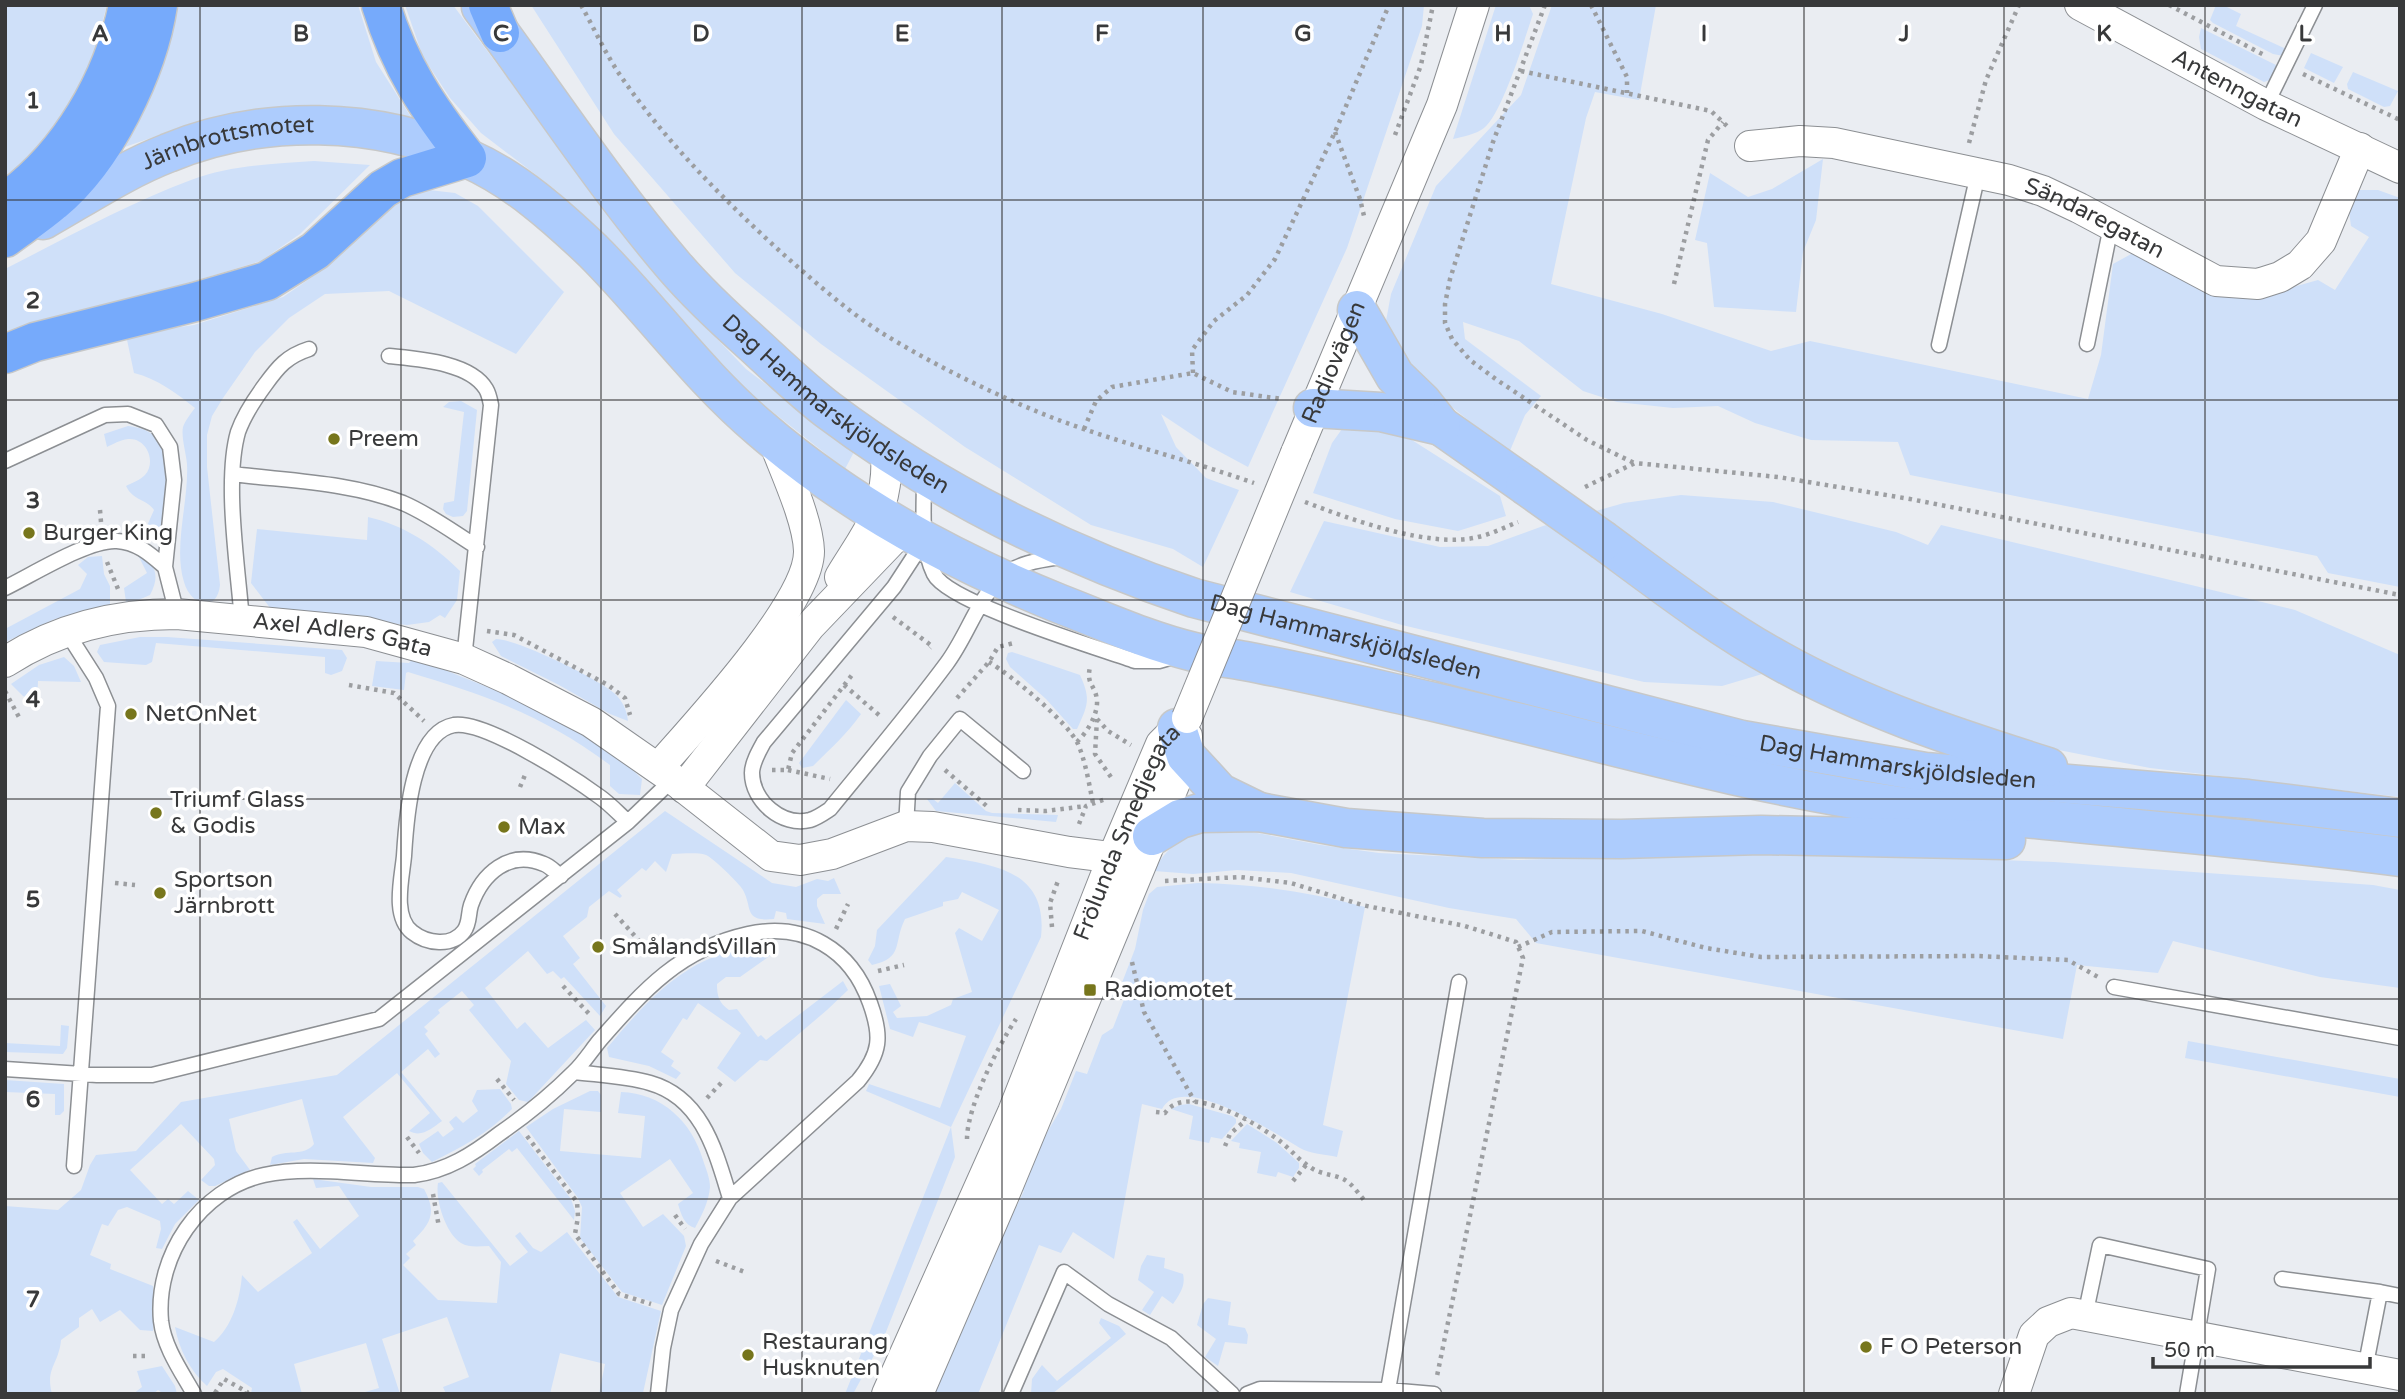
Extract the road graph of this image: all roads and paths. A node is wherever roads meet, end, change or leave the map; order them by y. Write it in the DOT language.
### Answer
graph roads {
  1 [pos="128,5"];
  2 [pos="158,5"];
  3 [pos="381,5"];
  4 [pos="581,5"];
  5 [pos="1389,5"];
  6 [pos="1433,5"];
  7 [pos="1474,5"];
  8 [pos="1545,5"];
  9 [pos="1591,5"];
  10 [pos="2019,5"];
  11 [pos="2080,5"];
  12 [pos="2315,5"];
  13 [pos="489,14"];
  14 [pos="1521,71"];
  15 [pos="1626,93"];
  16 [pos="2266,105"];
  17 [pos="1723,122"];
  18 [pos="1335,132"];
  19 [pos="1392,143"];
  20 [pos="1750,146"];
  21 [pos="2360,148"];
  22 [pos="467,158"];
  23 [pos="2400,168"];
  24 [pos="1970,172"];
  25 [pos="5,202"];
  26 [pos="1369,207"];
  27 [pos="2111,226"];
  28 [pos="5,240"];
  29 [pos="1674,284"];
  30 [pos="1357,310"];
  31 [pos="2087,344"];
  32 [pos="1939,345"];
  33 [pos="309,349"];
  34 [pos="5,354"];
  35 [pos="389,356"];
  36 [pos="1193,373"];
  37 [pos="1302,404"];
  38 [pos="1441,426"];
  39 [pos="1084,429"];
  40 [pos="773,439"];
  41 [pos="886,449"];
  42 [pos="5,461"];
  43 [pos="1635,463"];
  44 [pos="233,474"];
  45 [pos="924,474"];
  46 [pos="1264,487"];
  47 [pos="1578,491"];
  48 [pos="1301,500"];
  49 [pos="1522,503"];
  50 [pos="100,510"];
  51 [pos="902,528"];
  52 [pos="103,543"];
  53 [pos="477,547"];
  54 [pos="1080,554"];
  55 [pos="165,567"];
  56 [pos="5,588"];
  57 [pos="990,592"];
  58 [pos="2400,595"];
  59 [pos="177,614"];
  60 [pos="121,617"];
  61 [pos="242,621"];
  62 [pos="888,629"];
  63 [pos="66,631"];
  64 [pos="495,632"];
  65 [pos="1024,645"];
  66 [pos="924,655"];
  67 [pos="464,659"];
  68 [pos="5,662"];
  69 [pos="989,662"];
  70 [pos="857,669"];
  71 [pos="1090,683"];
  72 [pos="349,684"];
  73 [pos="5,691"];
  74 [pos="885,704"];
  75 [pos="951,705"];
  76 [pos="1096,716"];
  77 [pos="20,719"];
  78 [pos="634,722"];
  79 [pos="869,723"];
  80 [pos="438,733"];
  81 [pos="1183,734"];
  82 [pos="1077,742"];
  83 [pos="1134,746"];
  84 [pos="930,756"];
  85 [pos="775,770"];
  86 [pos="788,770"];
  87 [pos="1023,771"];
  88 [pos="671,778"];
  89 [pos="831,779"];
  90 [pos="1114,781"];
  91 [pos="2111,787"];
  92 [pos="1093,803"];
  93 [pos="1086,806"];
  94 [pos="990,809"];
  95 [pos="1004,810"];
  96 [pos="1259,812"];
  97 [pos="2400,818"];
  98 [pos="628,822"];
  99 [pos="906,826"];
  100 [pos="2173,833"];
  101 [pos="2400,856"];
  102 [pos="1141,860"];
  103 [pos="561,876"];
  104 [pos="615,914"];
  105 [pos="1052,918"];
  106 [pos="1098,931"];
  107 [pos="1518,947"];
  108 [pos="666,971"];
  109 [pos="1460,982"];
  110 [pos="563,986"];
  111 [pos="2113,987"];
  112 [pos="607,1033"];
  113 [pos="2400,1038"];
  114 [pos="5,1069"];
  115 [pos="575,1072"];
  116 [pos="82,1073"];
  117 [pos="1195,1102"];
  118 [pos="1156,1112"];
  119 [pos="1245,1120"];
  120 [pos="516,1122"];
  121 [pos="1225,1146"];
  122 [pos="1306,1165"];
  123 [pos="74,1166"];
  124 [pos="429,1173"];
  125 [pos="1293,1181"];
  126 [pos="730,1198"];
  127 [pos="1364,1199"];
  128 [pos="439,1227"];
  129 [pos="696,1253"];
  130 [pos="745,1272"];
  131 [pos="2283,1279"];
  132 [pos="2380,1292"];
  133 [pos="2400,1296"];
  134 [pos="671,1310"];
  135 [pos="2078,1315"];
  136 [pos="2195,1336"];
  137 [pos="2365,1369"];
  138 [pos="2400,1375"];
  139 [pos="1388,1390"];
  140 [pos="1282,1391"];
  141 [pos="194,1394"];
  142 [pos="215,1394"];
  143 [pos="246,1394"];
  144 [pos="657,1394"];
  145 [pos="887,1394"];
  146 [pos="918,1394"];
  147 [pos="1011,1394"];
  148 [pos="1232,1394"];
  149 [pos="1247,1394"];
  150 [pos="1434,1394"];
  151 [pos="2014,1394"];
  152 [pos="2187,1394"];
  1 -- 25 [label="highway"];
  2 -- 28 [label="highway"];
  3 -- 22 [label="highway"];
  4 -- 39 [label="path"];
  5 -- 18 [label="path"];
  6 -- 19 [label="path"];
  7 -- 30 [label="street, Radiovägen"];
  8 -- 14 [label="path"];
  9 -- 15 [label="path"];
  10 -- 24 [label="path"];
  11 -- 16 [label="street, Antenngatan"];
  12 -- 16 [label="lane"];
  13 -- 41 [label="main road, Dag Hammarskjöldsleden"];
  14 -- 15 [label="path"];
  14 -- 43 [label="path"];
  15 -- 17 [label="path"];
  16 -- 21 [label="street, Antenngatan"];
  17 -- 20 [label="path"];
  17 -- 29 [label="path"];
  18 -- 26 [label="path"];
  18 -- 36 [label="path"];
  20 -- 24 [label="street, Sändaregatan"];
  21 -- 23 [label="street, Antenngatan"];
  21 -- 27 [label="street, Sändaregatan"];
  22 -- 28 [label="main road, Järnbrottsmotet"];
  22 -- 34 [label="highway"];
  22 -- 40 [label="main road, Dag Hammarskjöldsleden"];
  24 -- 27 [label="street, Sändaregatan"];
  24 -- 32 [label="lane"];
  27 -- 31 [label="lane"];
  30 -- 37 [label="street, Radiovägen"];
  30 -- 38 [label="main road"];
  33 -- 44 [label="lane"];
  35 -- 53 [label="lane"];
  36 -- 37 [label="path"];
  36 -- 39 [label="path"];
  37 -- 38 [label="main road"];
  37 -- 81 [label="street, Radiovägen, bridge"];
  38 -- 49 [label="main road"];
  39 -- 46 [label="path"];
  40 -- 51 [label="main road, Dag Hammarskjöldsleden"];
  40 -- 88 [label="street"];
  41 -- 45 [label="main road, Dag Hammarskjöldsleden"];
  41 -- 51 [label="street"];
  42 -- 55 [label="lane"];
  43 -- 47 [label="path"];
  43 -- 58 [label="path"];
  44 -- 53 [label="lane"];
  44 -- 61 [label="lane"];
  45 -- 51 [label="lane"];
  45 -- 54 [label="main road, Dag Hammarskjöldsleden"];
  48 -- 49 [label="path"];
  49 -- 91 [label="main road, bridge"];
  50 -- 52 [label="path"];
  51 -- 57 [label="main road, Dag Hammarskjöldsleden"];
  51 -- 57 [label="lane"];
  51 -- 88 [label="street"];
  52 -- 55 [label="lane"];
  52 -- 56 [label="lane"];
  52 -- 60 [label="path"];
  53 -- 67 [label="lane"];
  54 -- 57 [label="lane"];
  54 -- 91 [label="main road, Dag Hammarskjöldsleden"];
  55 -- 59 [label="lane"];
  57 -- 100 [label="main road, Dag Hammarskjöldsleden"];
  59 -- 60 [label="street, Axel Adlers Gata"];
  59 -- 61 [label="street, Axel Adlers Gata"];
  60 -- 63 [label="street, Axel Adlers Gata"];
  61 -- 67 [label="street, Axel Adlers Gata"];
  62 -- 66 [label="path"];
  63 -- 68 [label="street, Axel Adlers Gata"];
  63 -- 116 [label="lane"];
  64 -- 78 [label="path"];
  65 -- 69 [label="path"];
  67 -- 88 [label="street, Axel Adlers Gata"];
  69 -- 75 [label="path"];
  69 -- 82 [label="path"];
  70 -- 86 [label="path"];
  71 -- 76 [label="path"];
  72 -- 80 [label="path"];
  73 -- 77 [label="path"];
  74 -- 79 [label="path"];
  76 -- 82 [label="path"];
  76 -- 83 [label="path"];
  76 -- 90 [label="path"];
  80 -- 98 [label="lane"];
  80 -- 103 [label="lane"];
  81 -- 96 [label="main road"];
  81 -- 102 [label="street, Frölunda Smedjegata"];
  81 -- 102 [label="street, Frölunda Smedjegata"];
  82 -- 92 [label="path"];
  84 -- 87 [label="lane"];
  84 -- 94 [label="path"];
  84 -- 99 [label="lane"];
  85 -- 86 [label="path"];
  86 -- 89 [label="path"];
  88 -- 98 [label="lane"];
  88 -- 99 [label="street, Axel Adlers Gata"];
  91 -- 97 [label="main road, Dag Hammarskjöldsleden"];
  93 -- 95 [label="path"];
  96 -- 100 [label="main road"];
  96 -- 102 [label="main road"];
  98 -- 103 [label="lane"];
  99 -- 102 [label="street, Axel Adlers Gata"];
  100 -- 101 [label="main road, Dag Hammarskjöldsleden"];
  102 -- 106 [label="street, Frölunda Smedjegata"];
  102 -- 107 [label="path"];
  103 -- 116 [label="lane"];
  104 -- 108 [label="path"];
  105 -- 106 [label="path"];
  106 -- 117 [label="path"];
  106 -- 145 [label="street, Frölunda Smedjegata"];
  106 -- 146 [label="street, Frölunda Smedjegata"];
  107 -- 111 [label="path"];
  107 -- 150 [label="path"];
  108 -- 112 [label="lane"];
  108 -- 126 [label="lane"];
  109 -- 139 [label="lane"];
  110 -- 112 [label="path"];
  111 -- 113 [label="lane"];
  112 -- 115 [label="lane"];
  114 -- 116 [label="lane"];
  115 -- 120 [label="lane"];
  115 -- 126 [label="lane"];
  116 -- 123 [label="lane"];
  117 -- 118 [label="path"];
  117 -- 119 [label="path"];
  119 -- 121 [label="path"];
  119 -- 122 [label="path"];
  120 -- 124 [label="lane"];
  120 -- 134 [label="path"];
  122 -- 125 [label="path"];
  122 -- 127 [label="path"];
  124 -- 128 [label="path"];
  124 -- 141 [label="lane"];
  126 -- 129 [label="lane"];
  129 -- 130 [label="path"];
  129 -- 134 [label="lane"];
  131 -- 132 [label="lane"];
  132 -- 133 [label="lane"];
  132 -- 137 [label="lane"];
  134 -- 144 [label="lane"];
  135 -- 136 [label="street"];
  135 -- 136 [label="lane"];
  135 -- 151 [label="street"];
  136 -- 137 [label="street"];
  136 -- 152 [label="lane"];
  137 -- 138 [label="street"];
  139 -- 140 [label="lane"];
  139 -- 150 [label="lane"];
  140 -- 149 [label="lane"];
  142 -- 143 [label="path"];
  147 -- 148 [label="lane"];
}
